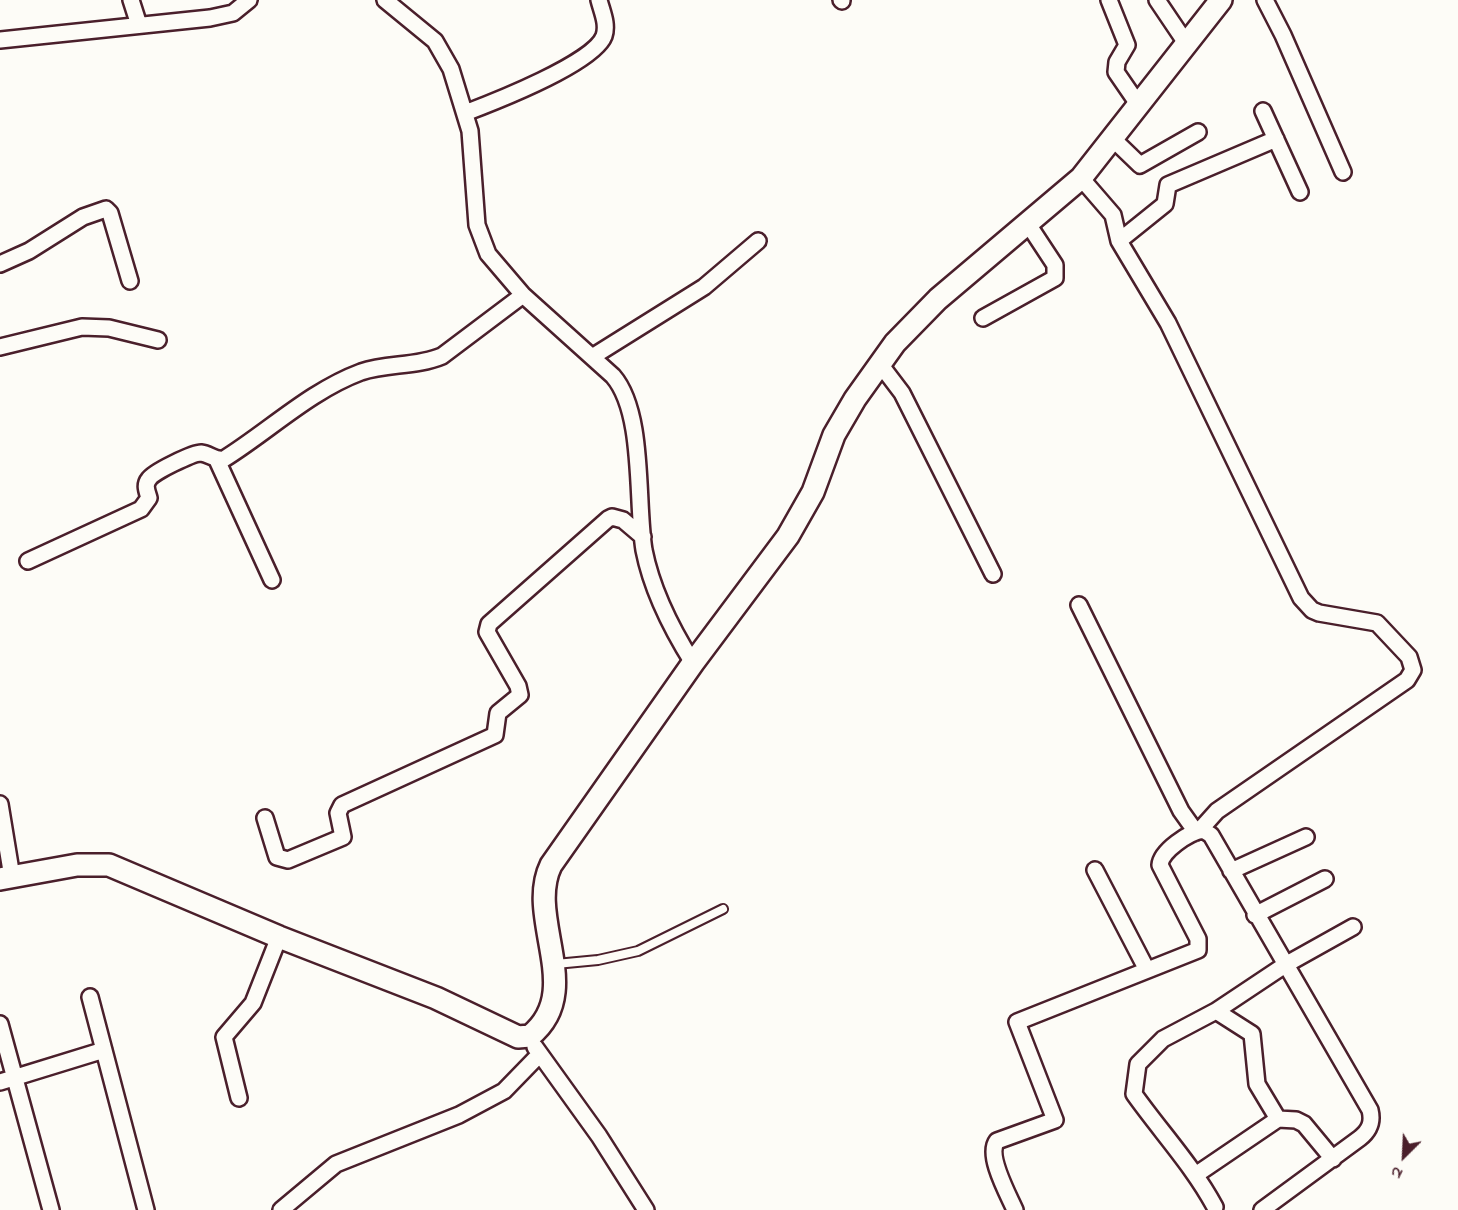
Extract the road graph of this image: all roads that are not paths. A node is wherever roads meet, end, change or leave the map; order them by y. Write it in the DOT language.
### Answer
graph roads {
  1 [pos="131,0"];
  2 [pos="249,0"];
  3 [pos="385,0"];
  4 [pos="599,0"];
  5 [pos="1109,0"];
  6 [pos="1157,0"];
  7 [pos="1221,0"];
  8 [pos="1265,0"];
  9 [pos="140,25"];
  10 [pos="0,40"];
  11 [pos="1186,43"];
  12 [pos="1138,104"];
  13 [pos="1263,111"];
  14 [pos="465,113"];
  15 [pos="1198,132"];
  16 [pos="1112,138"];
  17 [pos="1276,139"];
  18 [pos="1343,171"];
  19 [pos="1081,178"];
  20 [pos="1300,192"];
  21 [pos="1028,224"];
  22 [pos="1119,240"];
  23 [pos="758,241"];
  24 [pos="0,264"];
  25 [pos="130,280"];
  26 [pos="523,295"];
  27 [pos="983,318"];
  28 [pos="158,340"];
  29 [pos="0,347"];
  30 [pos="592,357"];
  31 [pos="880,364"];
  32 [pos="217,460"];
  33 [pos="643,537"];
  34 [pos="28,561"];
  35 [pos="993,574"];
  36 [pos="272,580"];
  37 [pos="1079,605"];
  38 [pos="693,663"];
  39 [pos="0,804"];
  40 [pos="265,818"];
  41 [pos="1198,831"];
  42 [pos="1306,837"];
  43 [pos="1095,870"];
  44 [pos="1231,871"];
  45 [pos="6,878"];
  46 [pos="1325,879"];
  47 [pos="723,909"];
  48 [pos="1255,915"];
  49 [pos="1353,927"];
  50 [pos="279,937"];
  51 [pos="554,964"];
  52 [pos="1285,965"];
  53 [pos="1147,970"];
  54 [pos="90,997"];
  55 [pos="1216,1011"];
  56 [pos="0,1024"];
  57 [pos="530,1036"];
  58 [pos="104,1050"];
  59 [pos="538,1056"];
  60 [pos="7,1079"];
  61 [pos="239,1098"];
  62 [pos="1278,1119"];
  63 [pos="1333,1159"];
  64 [pos="1197,1174"];
  65 [pos="1217,1208"];
  66 [pos="51,1210"];
  67 [pos="146,1210"];
  68 [pos="281,1210"];
  69 [pos="646,1210"];
  70 [pos="1015,1210"];
  71 [pos="1199,1210"];
  72 [pos="1262,1210"];
  1 -- 9 [label="street"];
  2 -- 9 [label="street"];
  3 -- 14 [label="street"];
  4 -- 14 [label="street"];
  5 -- 12 [label="street"];
  6 -- 11 [label="street"];
  7 -- 11 [label="street"];
  8 -- 18 [label="street"];
  9 -- 10 [label="street"];
  11 -- 12 [label="street"];
  12 -- 16 [label="street"];
  13 -- 17 [label="street"];
  14 -- 26 [label="street"];
  15 -- 16 [label="street"];
  16 -- 19 [label="street"];
  17 -- 20 [label="street"];
  17 -- 22 [label="street"];
  19 -- 21 [label="street"];
  19 -- 22 [label="street"];
  21 -- 27 [label="street"];
  21 -- 31 [label="street"];
  22 -- 41 [label="street"];
  23 -- 30 [label="street"];
  24 -- 25 [label="street"];
  26 -- 30 [label="street"];
  26 -- 32 [label="street"];
  28 -- 29 [label="street"];
  30 -- 33 [label="street"];
  31 -- 35 [label="street"];
  31 -- 38 [label="street"];
  32 -- 34 [label="street"];
  32 -- 36 [label="street"];
  33 -- 38 [label="street"];
  33 -- 40 [label="street"];
  37 -- 41 [label="street"];
  38 -- 51 [label="street"];
  39 -- 45 [label="street"];
  41 -- 44 [label="street"];
  41 -- 53 [label="street"];
  42 -- 44 [label="street"];
  43 -- 53 [label="street"];
  44 -- 48 [label="street"];
  45 -- 50 [label="street"];
  46 -- 48 [label="street"];
  47 -- 51 [label="lane"];
  48 -- 52 [label="street"];
  49 -- 52 [label="street"];
  50 -- 57 [label="street"];
  50 -- 61 [label="street"];
  51 -- 57 [label="street"];
  52 -- 55 [label="street"];
  52 -- 63 [label="street"];
  53 -- 70 [label="street"];
  54 -- 58 [label="street"];
  55 -- 62 [label="street"];
  55 -- 64 [label="street"];
  56 -- 60 [label="street"];
  57 -- 59 [label="street"];
  58 -- 60 [label="street"];
  58 -- 67 [label="street"];
  59 -- 68 [label="street"];
  59 -- 69 [label="street"];
  60 -- 66 [label="street"];
  62 -- 63 [label="street"];
  62 -- 64 [label="street"];
  63 -- 72 [label="street"];
  64 -- 65 [label="street"];
  65 -- 71 [label="street"];
}
